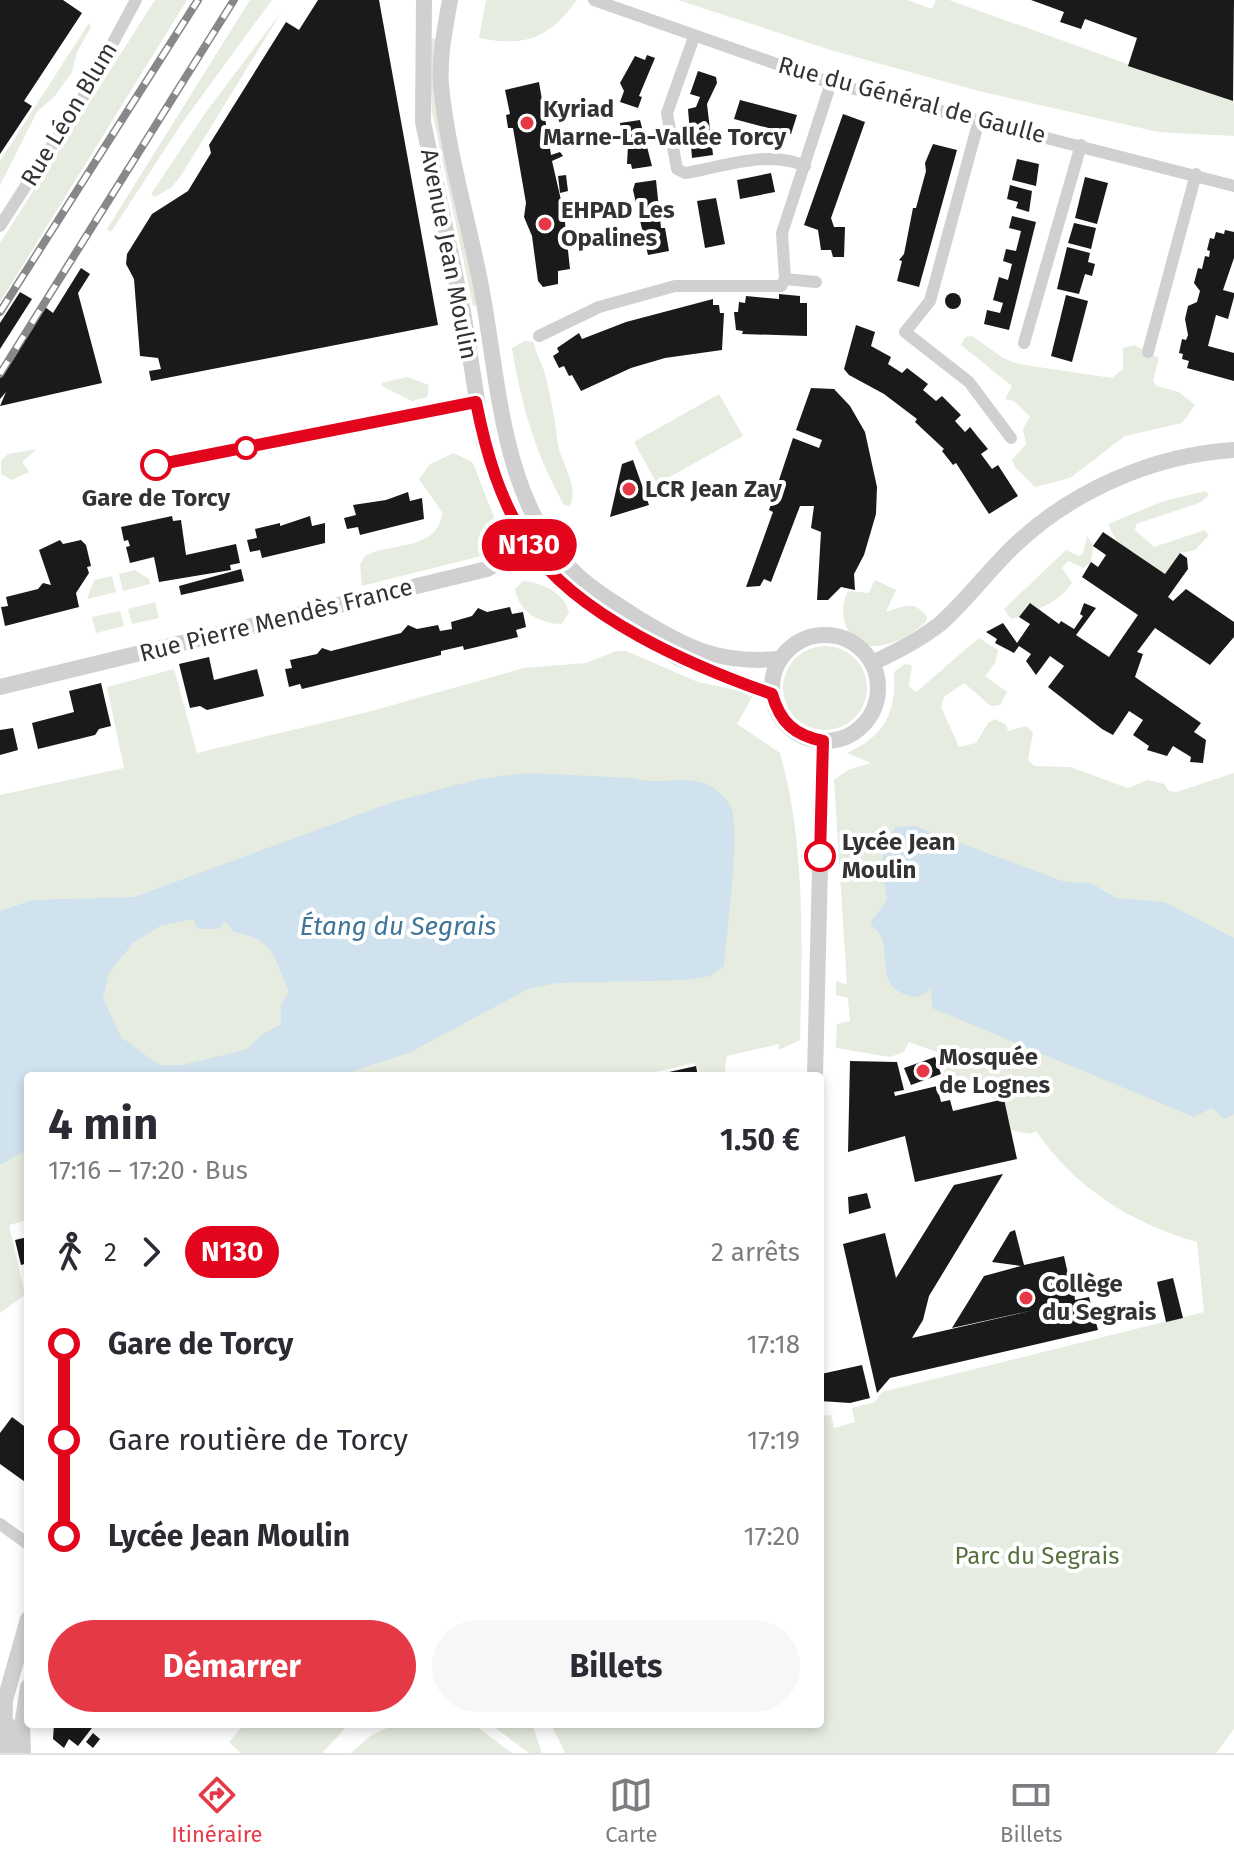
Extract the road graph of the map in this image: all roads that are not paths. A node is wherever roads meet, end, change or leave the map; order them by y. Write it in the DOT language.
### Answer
graph roads {
  1 [pos="136,0"];
  2 [pos="424,0"];
  3 [pos="450,0"];
  4 [pos="594,0"];
  5 [pos="694,37"];
  6 [pos="831,83"];
  7 [pos="979,120"];
  8 [pos="1081,145"];
  9 [pos="805,166"];
  10 [pos="1196,174"];
  11 [pos="1234,186"];
  12 [pos="0,226"];
  13 [pos="785,279"];
  14 [pos="816,282"];
  15 [pos="539,336"];
  16 [pos="1024,343"];
  17 [pos="1148,352"];
  18 [pos="1011,438"];
  19 [pos="1234,450"];
  20 [pos="545,536"];
  21 [pos="530,546"];
  22 [pos="780,659"];
  23 [pos="872,663"];
  24 [pos="0,687"];
  25 [pos="772,694"];
  26 [pos="823,741"];
  27 [pos="815,1072"];
  28 [pos="0,1524"];
  29 [pos="24,1541"];
  30 [pos="24,1630"];
  31 [pos="24,1699"];
  32 [pos="1,1718"];
  33 [pos="9,1742"];
  34 [pos="23,1753"];
  1 -- 12 [label="street, Rue Léon Blum"];
  2 -- 21 [label="street, Avenue Jean Moulin"];
  3 -- 20 [label="street, Avenue Jean Moulin"];
  4 -- 5 [label="street, Rue du Général de Gaulle"];
  5 -- 6 [label="street, Rue du Général de Gaulle"];
  5 -- 9 [label="street"];
  6 -- 7 [label="street, Rue du Général de Gaulle"];
  6 -- 9 [label="street"];
  7 -- 8 [label="street, Rue du Général de Gaulle"];
  7 -- 18 [label="street"];
  8 -- 10 [label="street, Rue du Général de Gaulle"];
  8 -- 16 [label="street"];
  9 -- 13 [label="street"];
  10 -- 11 [label="street, Rue du Général de Gaulle"];
  10 -- 17 [label="street"];
  13 -- 14 [label="street"];
  13 -- 15 [label="street"];
  19 -- 23 [label="street"];
  20 -- 21 [label="street, Rue Pierre Mendès France"];
  20 -- 22 [label="street, Avenue Jean Moulin"];
  21 -- 24 [label="street, Rue Pierre Mendès France"];
  21 -- 25 [label="street, Avenue Jean Moulin"];
  22 -- 23 [label="street"];
  22 -- 25 [label="street"];
  23 -- 26 [label="street"];
  25 -- 26 [label="street"];
  26 -- 27 [label="street"];
  28 -- 29 [label="street"];
  30 -- 32 [label="street"];
  31 -- 33 [label="street"];
  32 -- 33 [label="street"];
  33 -- 34 [label="street"];
}
